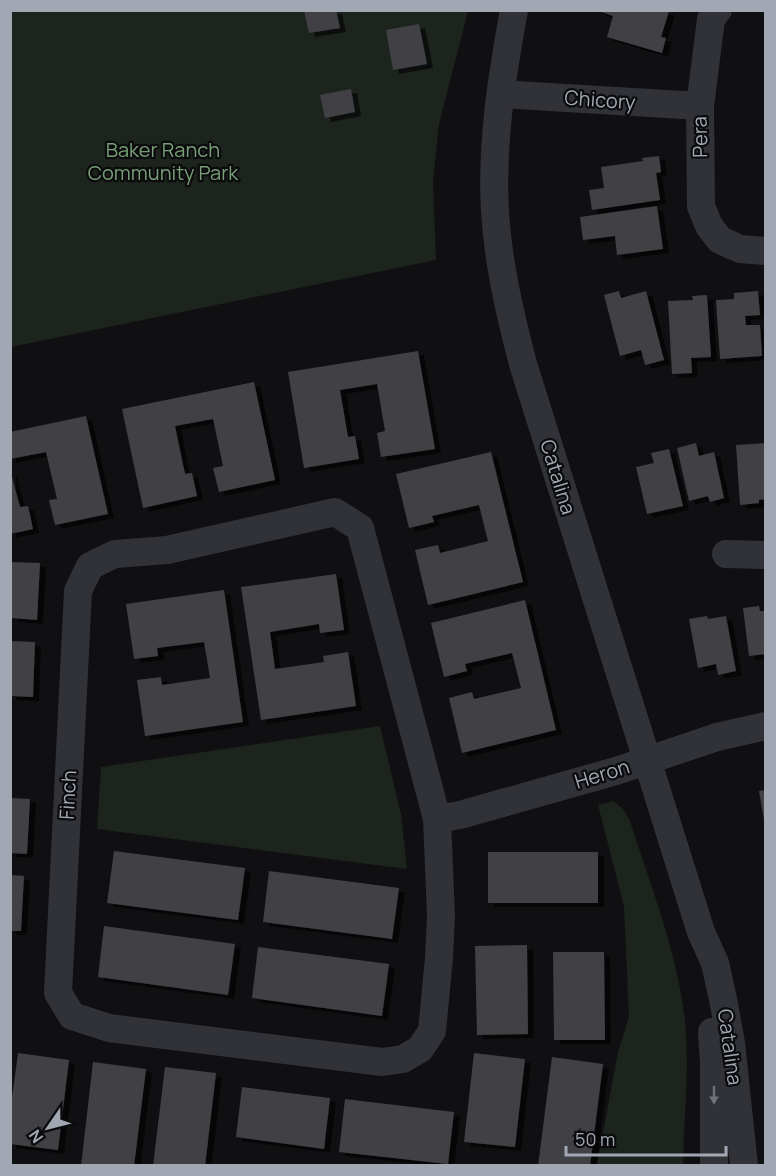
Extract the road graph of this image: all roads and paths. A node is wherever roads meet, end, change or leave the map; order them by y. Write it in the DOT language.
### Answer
graph roads {
  1 [pos="514,10"];
  2 [pos="718,10"];
  3 [pos="501,94"];
  4 [pos="700,106"];
  5 [pos="753,250"];
  6 [pos="726,554"];
  7 [pos="765,555"];
  8 [pos="765,726"];
  9 [pos="646,760"];
  10 [pos="437,819"];
  11 [pos="701,932"];
  12 [pos="714,1166"];
  13 [pos="744,1166"];
  1 -- 3 [label="street, Catalina"];
  2 -- 4 [label="street, Pera"];
  3 -- 4 [label="street, Chicory"];
  3 -- 9 [label="street, Catalina"];
  4 -- 5 [label="street, Pera"];
  6 -- 7 [label="street"];
  8 -- 9 [label="street, Heron"];
  9 -- 10 [label="street, Heron"];
  9 -- 11 [label="street, Catalina"];
  10 -- 10 [label="street, Finch"];
  11 -- 12 [label="street, Catalina, one-way"];
  11 -- 13 [label="street, Catalina"];
}
